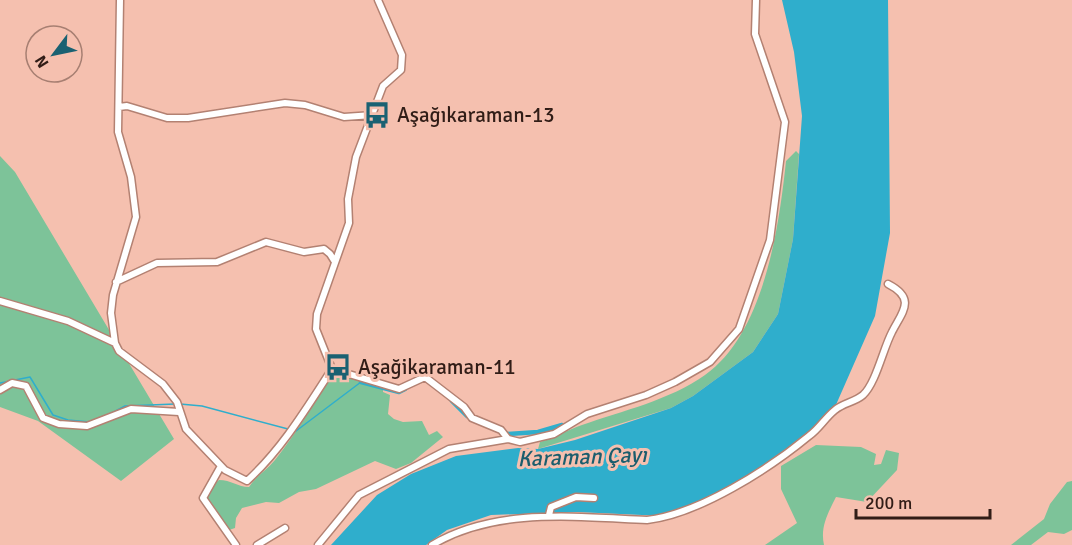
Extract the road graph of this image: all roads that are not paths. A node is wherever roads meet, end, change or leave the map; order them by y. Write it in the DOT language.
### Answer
graph roads {
  1 [pos="120,0"];
  2 [pos="378,0"];
  3 [pos="756,0"];
  4 [pos="119,107"];
  5 [pos="373,115"];
  6 [pos="335,262"];
  7 [pos="116,282"];
  8 [pos="888,284"];
  9 [pos="0,301"];
  10 [pos="115,343"];
  11 [pos="332,369"];
  12 [pos="0,390"];
  13 [pos="179,412"];
  14 [pos="508,440"];
  15 [pos="221,466"];
  16 [pos="594,498"];
  17 [pos="549,515"];
  18 [pos="285,528"];
  19 [pos="236,545"];
  20 [pos="257,545"];
  21 [pos="318,545"];
  22 [pos="432,545"];
  1 -- 4 [label="street"];
  2 -- 5 [label="street"];
  3 -- 14 [label="street"];
  4 -- 5 [label="street"];
  4 -- 7 [label="street"];
  5 -- 6 [label="street"];
  6 -- 7 [label="street"];
  6 -- 11 [label="street"];
  7 -- 10 [label="street"];
  8 -- 17 [label="street"];
  9 -- 10 [label="street"];
  10 -- 13 [label="street"];
  11 -- 14 [label="street"];
  11 -- 15 [label="street"];
  12 -- 13 [label="street"];
  13 -- 15 [label="street"];
  14 -- 21 [label="street"];
  15 -- 19 [label="street"];
  16 -- 17 [label="street"];
  17 -- 22 [label="street"];
  18 -- 20 [label="street"];
}
